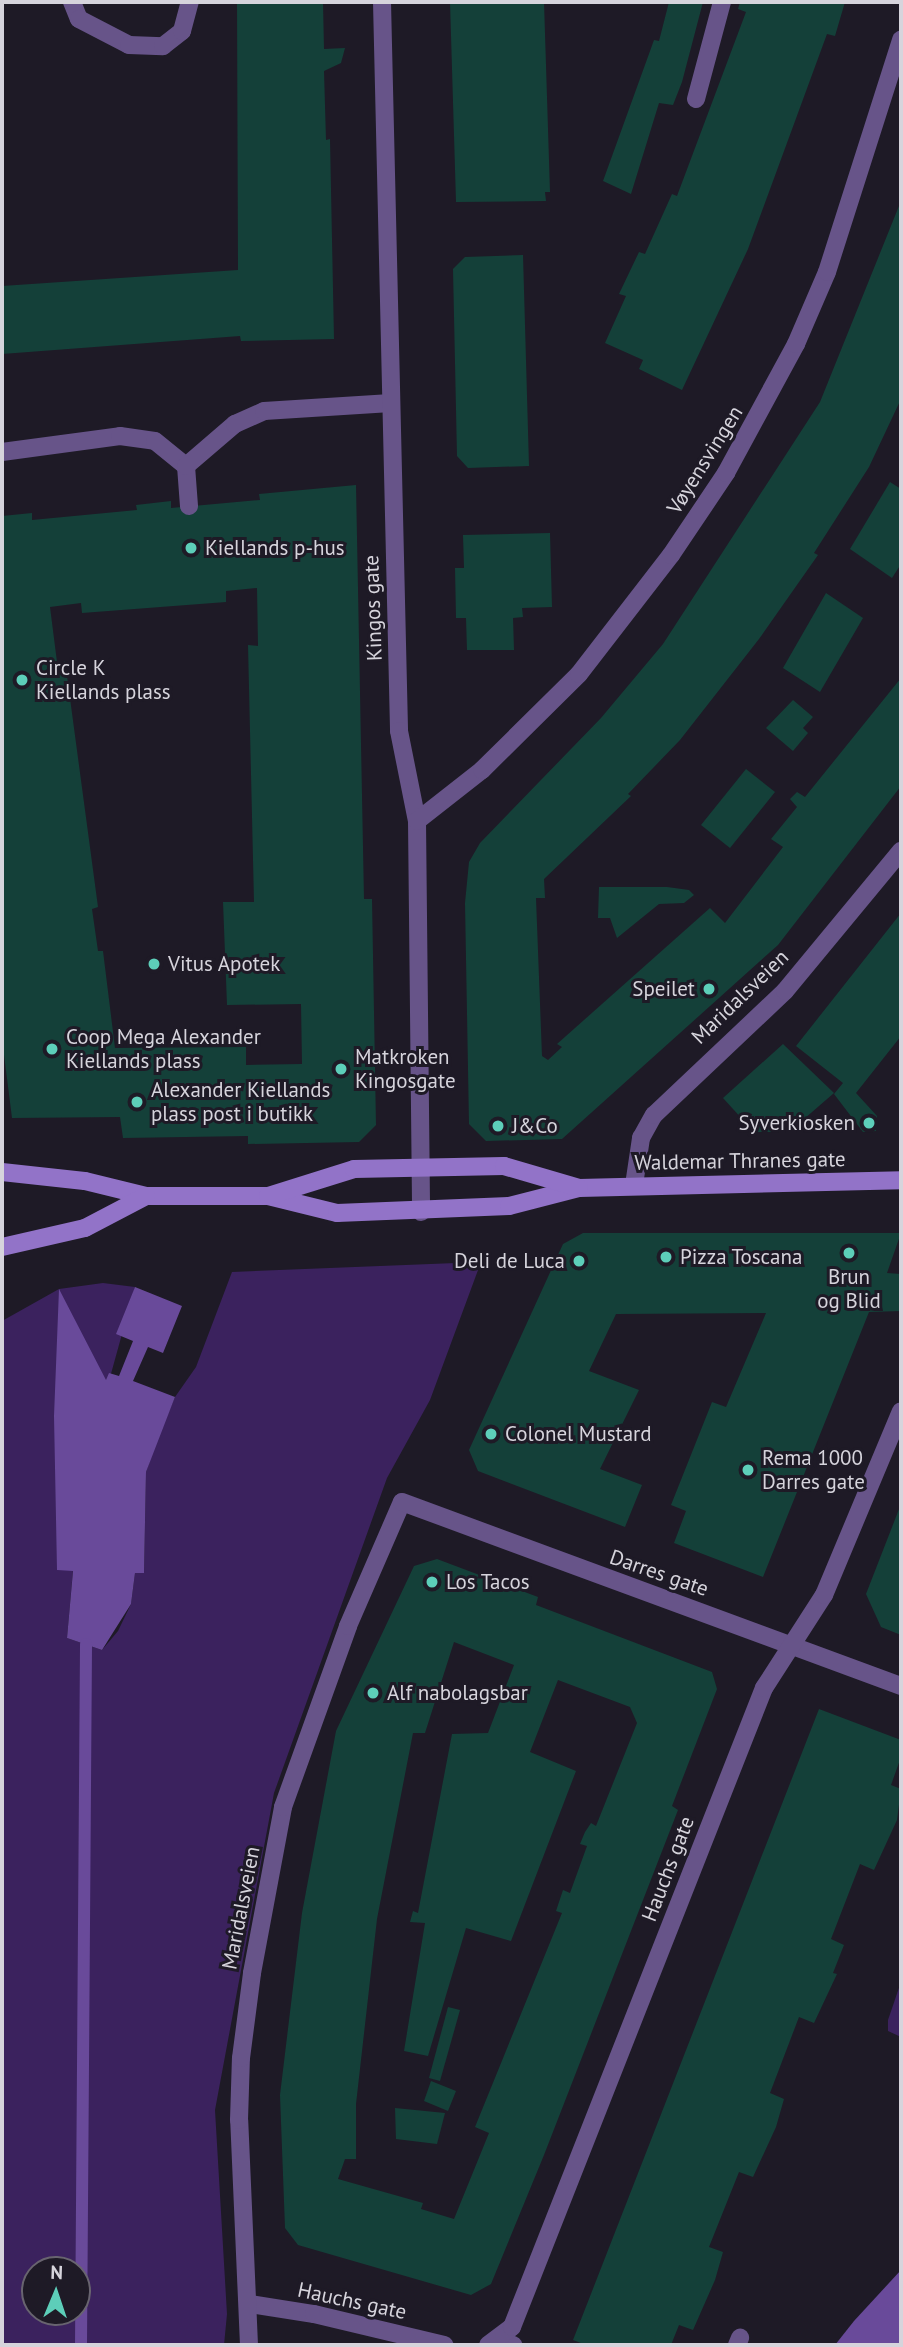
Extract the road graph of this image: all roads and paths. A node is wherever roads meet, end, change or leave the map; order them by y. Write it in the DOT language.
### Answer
graph roads {
  1 [pos="72,2"];
  2 [pos="190,2"];
  3 [pos="382,2"];
  4 [pos="722,2"];
  5 [pos="901,40"];
  6 [pos="696,99"];
  7 [pos="391,403"];
  8 [pos="2,452"];
  9 [pos="186,466"];
  10 [pos="189,506"];
  11 [pos="417,821"];
  12 [pos="901,851"];
  13 [pos="420,1168"];
  14 [pos="2,1172"];
  15 [pos="901,1180"];
  16 [pos="634,1185"];
  17 [pos="579,1188"];
  18 [pos="146,1196"];
  19 [pos="268,1196"];
  20 [pos="421,1212"];
  21 [pos="2,1247"];
  22 [pos="901,1411"];
  23 [pos="402,1502"];
  24 [pos="792,1644"];
  25 [pos="901,1686"];
  26 [pos="250,2304"];
  27 [pos="500,2343"];
  28 [pos="249,2345"];
  29 [pos="444,2345"];
  1 -- 2 [label="street"];
  3 -- 7 [label="street, Kingos gate"];
  4 -- 6 [label="street"];
  5 -- 11 [label="street, Vøyensvingen"];
  7 -- 9 [label="street"];
  7 -- 11 [label="street, Kingos gate"];
  8 -- 9 [label="street"];
  9 -- 10 [label="street"];
  11 -- 13 [label="street, Kingos gate"];
  12 -- 16 [label="street, Maridalsveien"];
  13 -- 17 [label="street, Waldemar Thranes gate"];
  13 -- 19 [label="street, Waldemar Thranes gate"];
  13 -- 20 [label="street, Kingos gate"];
  14 -- 18 [label="street, Waldemar Thranes gate"];
  15 -- 16 [label="street, Waldemar Thranes gate"];
  16 -- 17 [label="street, Waldemar Thranes gate"];
  17 -- 20 [label="street, Waldemar Thranes gate"];
  18 -- 19 [label="street, Waldemar Thranes gate"];
  18 -- 21 [label="street, Waldemar Thranes gate"];
  19 -- 20 [label="street, Waldemar Thranes gate"];
  22 -- 24 [label="street, Hauchs gate"];
  23 -- 24 [label="street, Darres gate"];
  23 -- 26 [label="street, Maridalsveien"];
  24 -- 25 [label="street, Darres gate"];
  24 -- 27 [label="street, Hauchs gate"];
  26 -- 28 [label="street, Maridalsveien"];
  26 -- 29 [label="street, Hauchs gate"];
}
